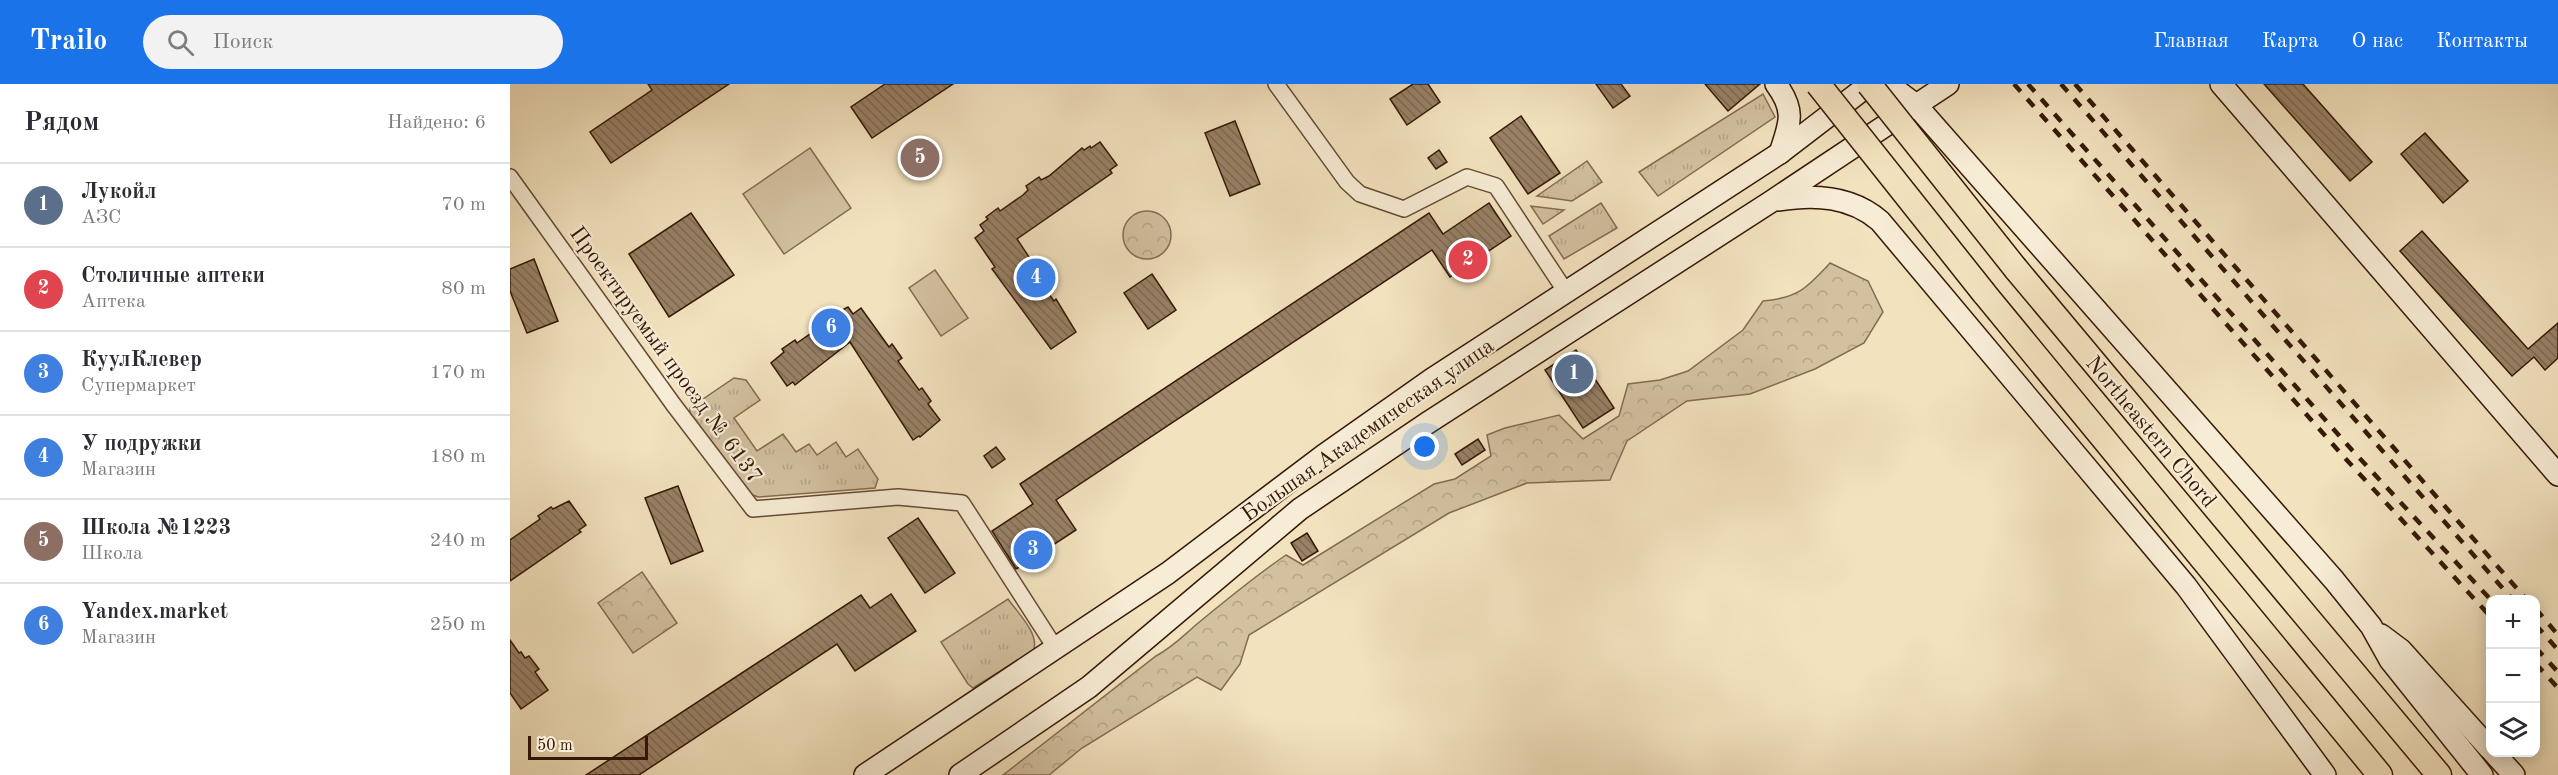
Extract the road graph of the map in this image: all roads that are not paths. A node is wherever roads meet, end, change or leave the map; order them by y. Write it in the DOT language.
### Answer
graph roads {
  1 [pos="1276,84"];
  2 [pos="1776,84"];
  3 [pos="1818,84"];
  4 [pos="1850,84"];
  5 [pos="1869,84"];
  6 [pos="1888,84"];
  7 [pos="1948,84"];
  8 [pos="2221,84"];
  9 [pos="1916,105"];
  10 [pos="1822,120"];
  11 [pos="1780,153"];
  12 [pos="510,177"];
  13 [pos="1773,201"];
  14 [pos="1566,292"];
  15 [pos="2558,475"];
  16 [pos="2186,586"];
  17 [pos="2371,626"];
  18 [pos="1056,649"];
  19 [pos="2486,744"];
  20 [pos="2498,757"];
  21 [pos="865,775"];
  22 [pos="960,775"];
  23 [pos="2312,775"];
  24 [pos="2325,775"];
  25 [pos="2380,775"];
  26 [pos="2439,775"];
  27 [pos="2482,775"];
  28 [pos="2514,775"];
  1 -- 14 [label="street"];
  2 -- 11 [label="main road"];
  3 -- 25 [label="main road, Northeastern Chord, bridge"];
  4 -- 10 [label="street"];
  5 -- 10 [label="main road, Большая Академическая улица"];
  5 -- 26 [label="main road, Northeastern Chord, bridge"];
  6 -- 9 [label="main road"];
  7 -- 9 [label="main road, Большая Академическая улица"];
  8 -- 15 [label="main road"];
  9 -- 13 [label="main road, Большая Академическая улица"];
  9 -- 17 [label="main road"];
  10 -- 11 [label="main road, Большая Академическая улица"];
  11 -- 14 [label="main road, Большая Академическая улица"];
  12 -- 18 [label="street, Проектируемый проезд № 6137"];
  13 -- 16 [label="main road"];
  13 -- 22 [label="main road, Большая Академическая улица"];
  14 -- 18 [label="main road, Большая Академическая улица"];
  16 -- 23 [label="main road"];
  16 -- 24 [label="main road"];
  17 -- 19 [label="main road"];
  17 -- 27 [label="main road"];
  18 -- 21 [label="main road, Большая Академическая улица"];
  20 -- 28 [label="main road"];
}
